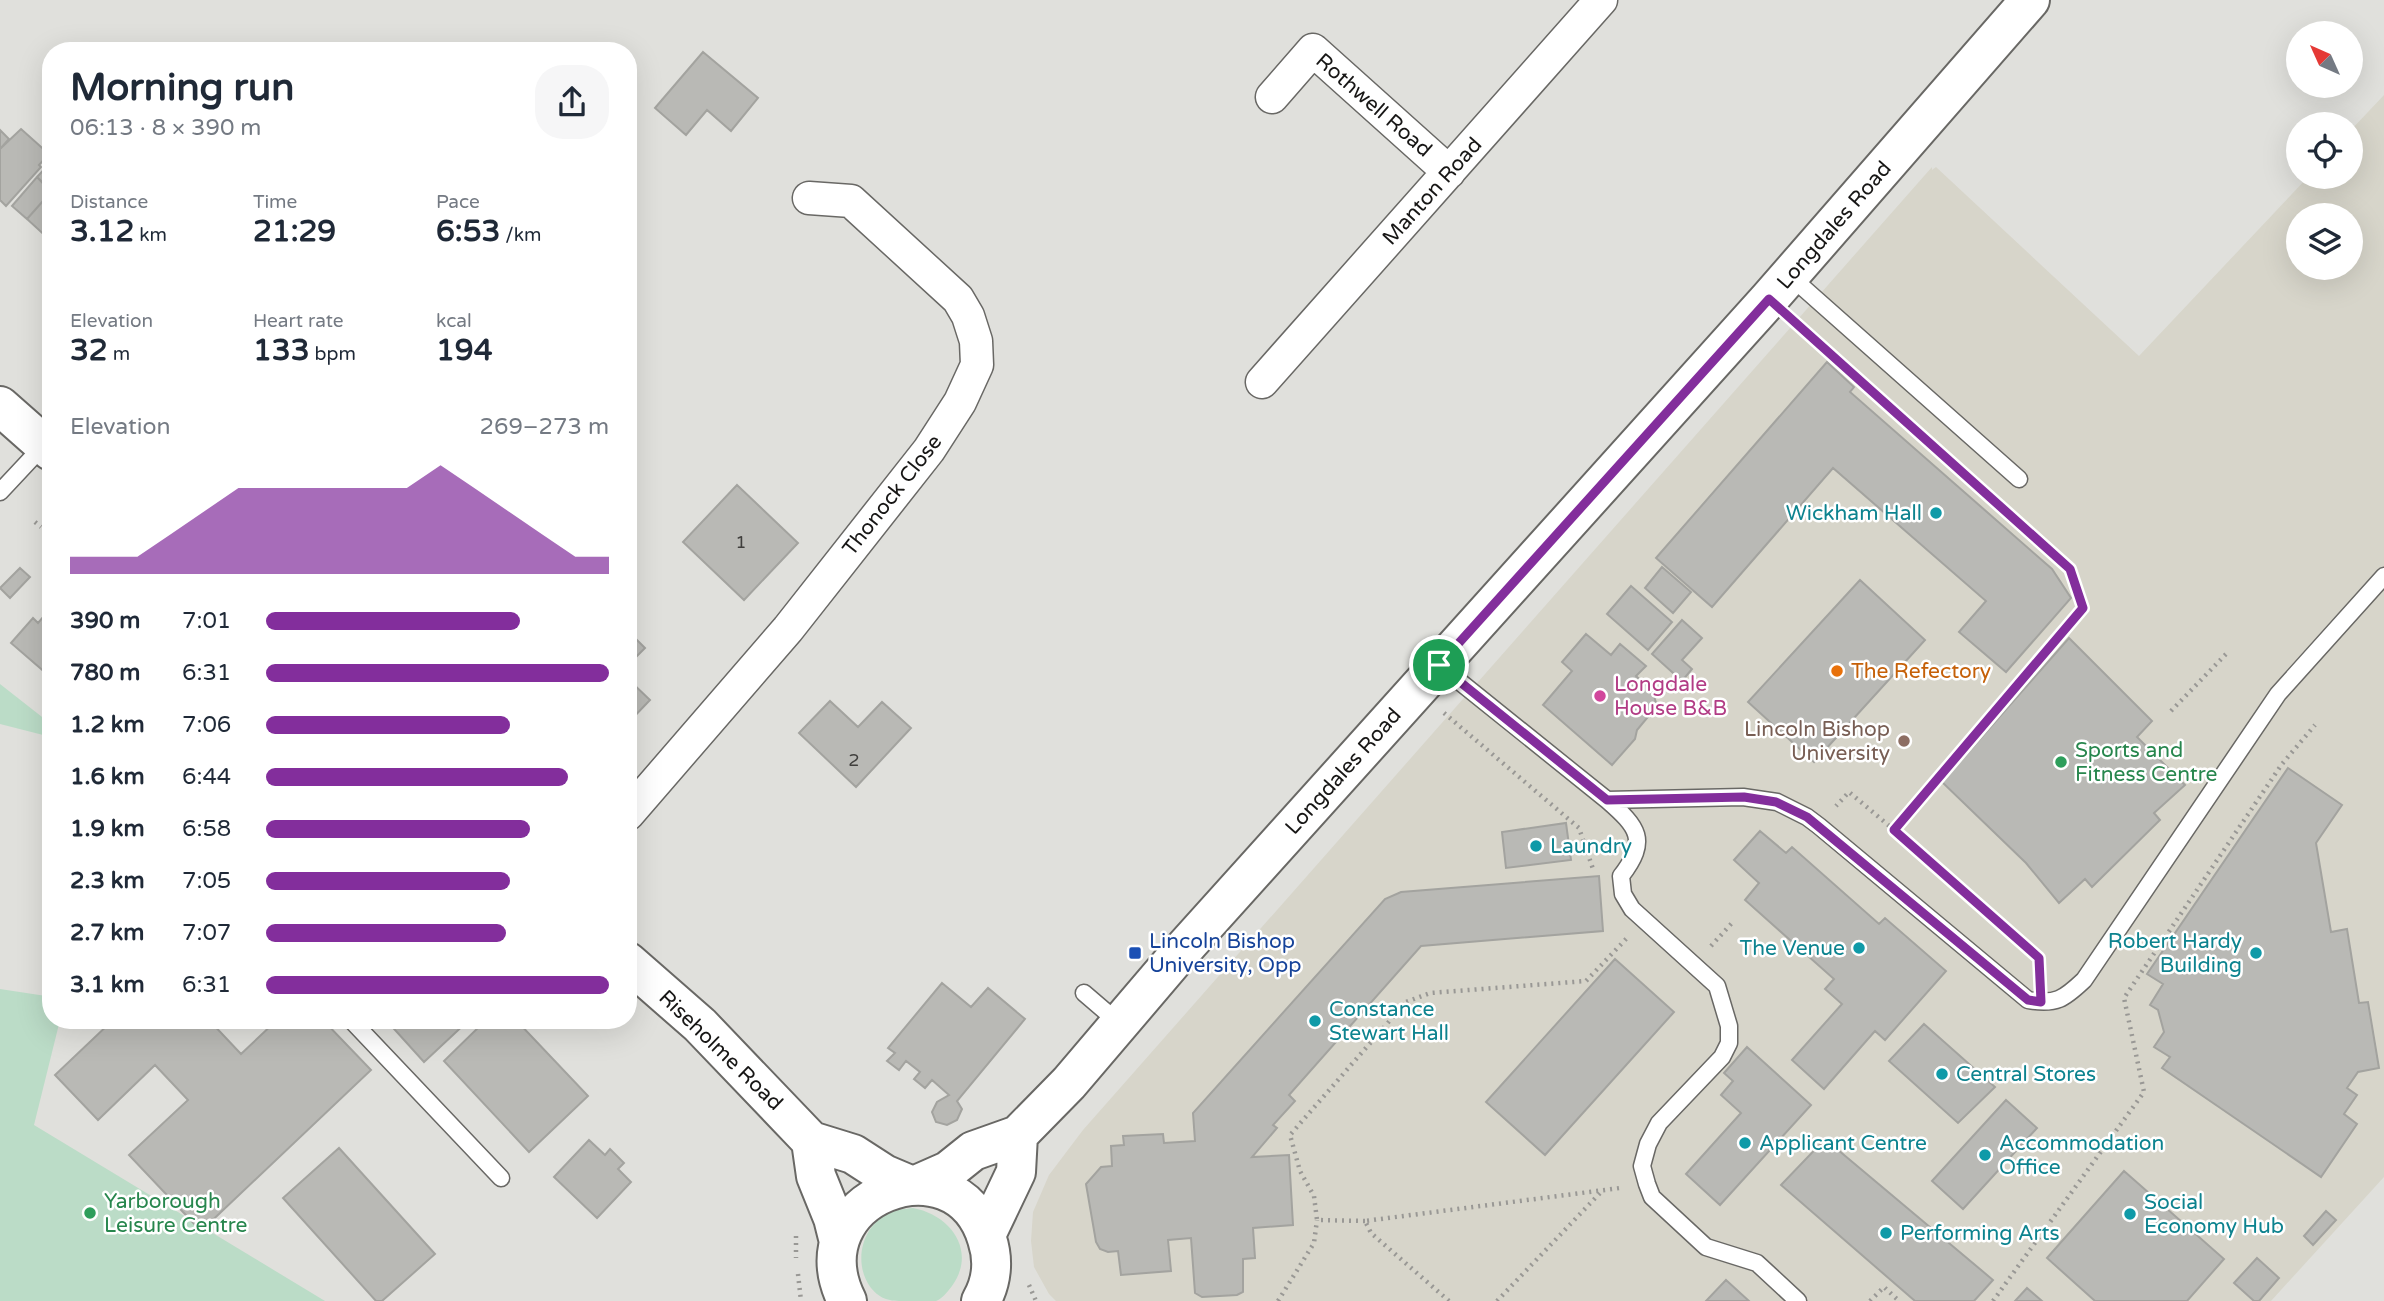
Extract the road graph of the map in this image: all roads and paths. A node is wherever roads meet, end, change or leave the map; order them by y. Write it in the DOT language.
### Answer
graph roads {
  1 [pos="1601,0"];
  2 [pos="2031,0"];
  3 [pos="1272,97"];
  4 [pos="1449,172"];
  5 [pos="808,198"];
  6 [pos="1780,288"];
  7 [pos="1262,382"];
  8 [pos="0,406"];
  9 [pos="42,443"];
  10 [pos="42,454"];
  11 [pos="2019,479"];
  12 [pos="0,492"];
  13 [pos="35,523"];
  14 [pos="41,527"];
  15 [pos="2384,576"];
  16 [pos="2227,653"];
  17 [pos="1428,677"];
  18 [pos="2171,711"];
  19 [pos="2315,725"];
  20 [pos="1607,800"];
  21 [pos="637,804"];
  22 [pos="1819,826"];
  23 [pos="1894,830"];
  24 [pos="1593,869"];
  25 [pos="1644,920"];
  26 [pos="637,970"];
  27 [pos="1084,993"];
  28 [pos="2041,1002"];
  29 [pos="1119,1023"];
  30 [pos="360,1029"];
  31 [pos="1018,1135"];
  32 [pos="811,1141"];
  33 [pos="501,1178"];
  34 [pos="1647,1184"];
  35 [pos="912,1186"];
  36 [pos="1603,1190"];
  37 [pos="1317,1220"];
  38 [pos="1365,1222"];
  39 [pos="796,1232"];
  40 [pos="839,1242"];
  41 [pos="991,1277"];
  42 [pos="841,1297"];
  43 [pos="801,1301"];
  44 [pos="1278,1301"];
  45 [pos="1449,1301"];
  46 [pos="1497,1301"];
  47 [pos="1798,1301"];
  48 [pos="1870,1301"];
  49 [pos="1899,1301"];
  50 [pos="1993,1301"];
  1 -- 4 [label="street, Manton Road"];
  2 -- 6 [label="main road, Longdales Road"];
  3 -- 4 [label="street, Rothwell Road"];
  4 -- 7 [label="street, Manton Road"];
  5 -- 21 [label="street, Thonock Close"];
  6 -- 11 [label="lane"];
  6 -- 17 [label="main road, Longdales Road"];
  6 -- 23 [label="path"];
  8 -- 9 [label="main road"];
  10 -- 12 [label="lane"];
  13 -- 14 [label="path"];
  15 -- 28 [label="lane"];
  16 -- 18 [label="path"];
  17 -- 20 [label="lane"];
  17 -- 24 [label="path"];
  17 -- 29 [label="main road, Longdales Road"];
  19 -- 50 [label="path"];
  20 -- 22 [label="lane"];
  20 -- 25 [label="lane"];
  22 -- 23 [label="path"];
  22 -- 28 [label="lane"];
  23 -- 28 [label="path"];
  25 -- 34 [label="lane"];
  25 -- 37 [label="path"];
  26 -- 32 [label="main road, Riseholme Road"];
  27 -- 29 [label="lane"];
  29 -- 31 [label="main road, Longdales Road"];
  30 -- 33 [label="lane"];
  31 -- 35 [label="main road, Longdales Road"];
  31 -- 41 [label="main road"];
  32 -- 35 [label="main road"];
  32 -- 40 [label="main road"];
  34 -- 36 [label="path"];
  34 -- 47 [label="lane"];
  35 -- 40 [label="main road, Longdales Road"];
  35 -- 41 [label="main road"];
  36 -- 38 [label="path"];
  36 -- 46 [label="path"];
  37 -- 38 [label="path"];
  37 -- 44 [label="path"];
  38 -- 45 [label="path"];
  39 -- 43 [label="path"];
  40 -- 42 [label="main road"];
  48 -- 49 [label="path"];
}
